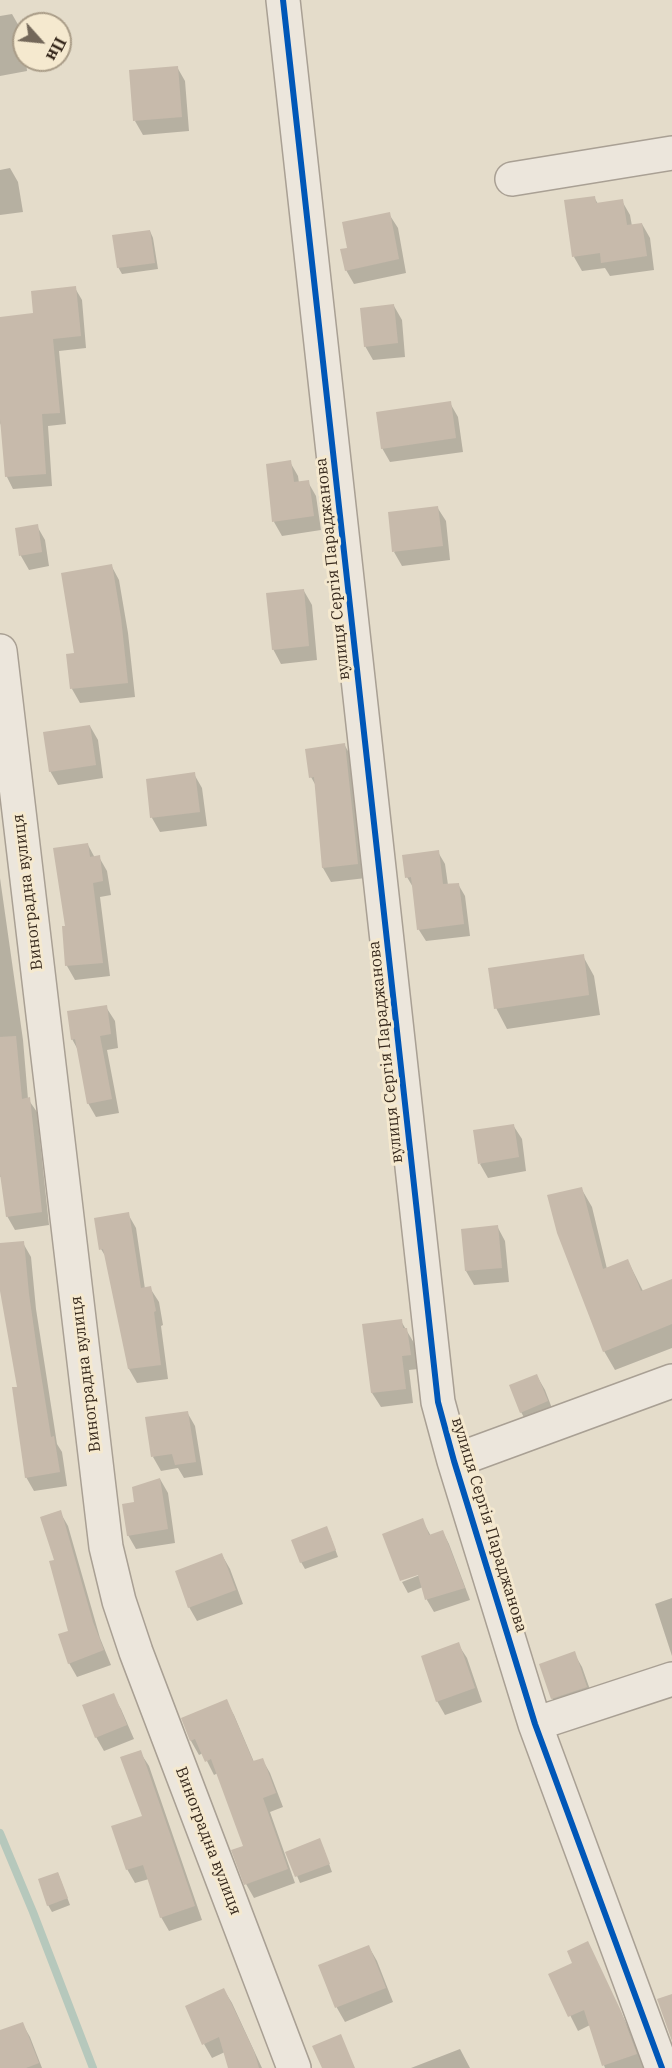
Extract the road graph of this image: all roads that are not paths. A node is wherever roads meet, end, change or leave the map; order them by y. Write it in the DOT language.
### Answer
graph roads {
  1 [pos="283,0"];
  2 [pos="672,153"];
  3 [pos="513,179"];
  4 [pos="0,651"];
  5 [pos="672,1381"];
  6 [pos="454,1461"];
  7 [pos="672,1679"];
  8 [pos="535,1724"];
  9 [pos="294,2068"];
  10 [pos="662,2068"];
  1 -- 6 [label="street, вулиця Сергія Параджанова"];
  2 -- 3 [label="street"];
  4 -- 9 [label="street, Виноградна вулиця"];
  5 -- 6 [label="street"];
  6 -- 8 [label="street, вулиця Сергія Параджанова"];
  7 -- 8 [label="street"];
  8 -- 10 [label="street, вулиця Сергія Параджанова"];
}
